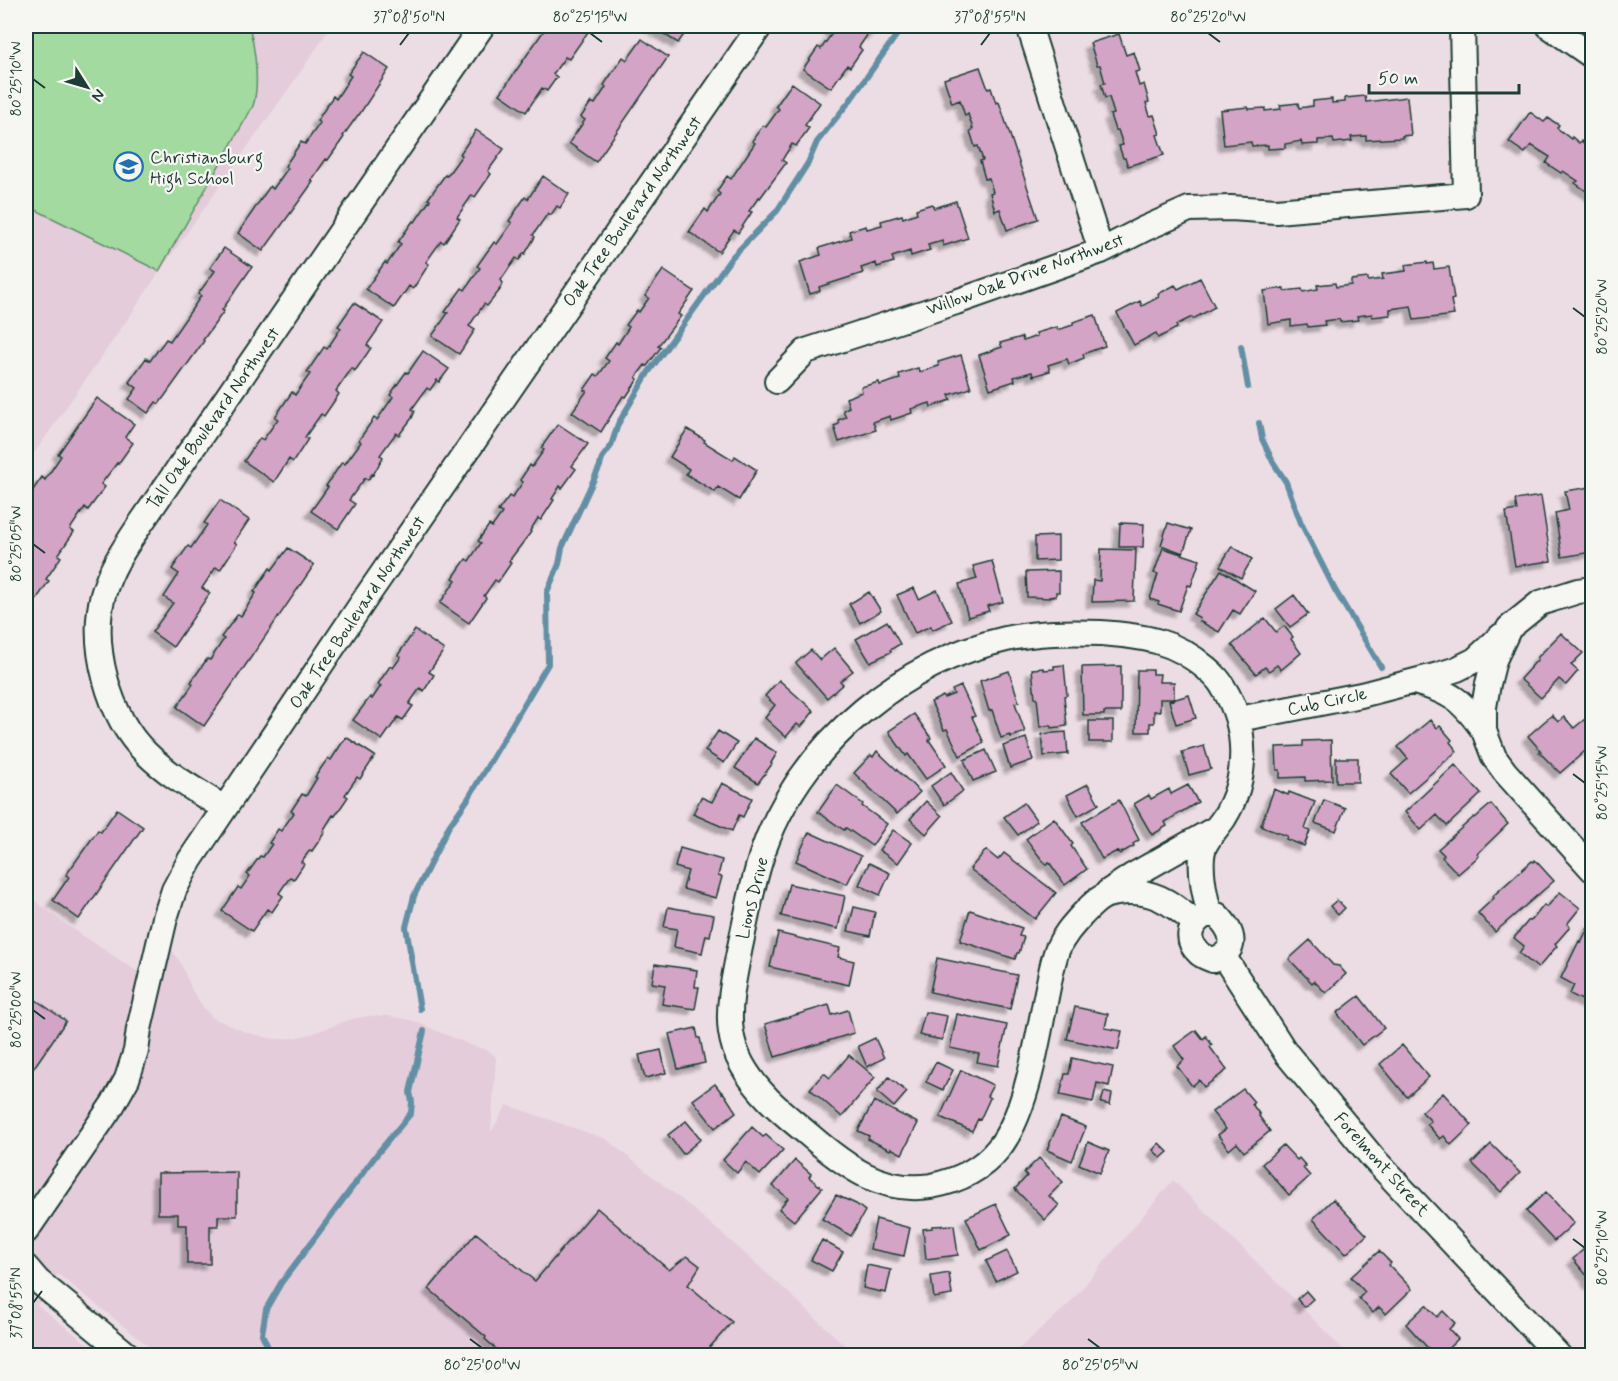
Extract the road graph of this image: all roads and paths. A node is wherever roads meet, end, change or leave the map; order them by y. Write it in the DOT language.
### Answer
graph roads {
  1 [pos="482,26"];
  2 [pos="760,26"];
  3 [pos="1029,26"];
  4 [pos="1462,26"];
  5 [pos="1549,26"];
  6 [pos="1593,56"];
  7 [pos="1101,251"];
  8 [pos="777,381"];
  9 [pos="1593,589"];
  10 [pos="1509,628"];
  11 [pos="1414,682"];
  12 [pos="1239,719"];
  13 [pos="1484,731"];
  14 [pos="224,808"];
  15 [pos="1218,826"];
  16 [pos="1593,869"];
  17 [pos="1104,896"];
  18 [pos="1202,919"];
  19 [pos="1224,957"];
  20 [pos="26,1231"];
  21 [pos="26,1267"];
  22 [pos="129,1356"];
  23 [pos="1559,1356"];
  1 -- 14 [label="street, Tall Oak Boulevard Northwest"];
  2 -- 14 [label="street, Oak Tree Boulevard Northwest"];
  3 -- 7 [label="street"];
  4 -- 7 [label="street, Willow Oak Drive Northwest"];
  5 -- 6 [label="street"];
  7 -- 8 [label="street, Willow Oak Drive Northwest"];
  9 -- 10 [label="street, Cub Circle"];
  10 -- 11 [label="street, Cub Circle"];
  10 -- 13 [label="street, Cub Circle"];
  11 -- 12 [label="street, Cub Circle"];
  11 -- 13 [label="street, Cub Circle"];
  12 -- 15 [label="street, Lions Drive"];
  12 -- 17 [label="street, Lions Drive"];
  13 -- 16 [label="street, Cub Circle"];
  14 -- 20 [label="street, Oak Tree Boulevard Northwest"];
  15 -- 17 [label="street, Lions Drive"];
  15 -- 18 [label="street, Lions Drive"];
  17 -- 18 [label="street"];
  18 -- 19 [label="street"];
  18 -- 19 [label="street"];
  19 -- 23 [label="street, Forelmont Street"];
  21 -- 22 [label="street"];
}
